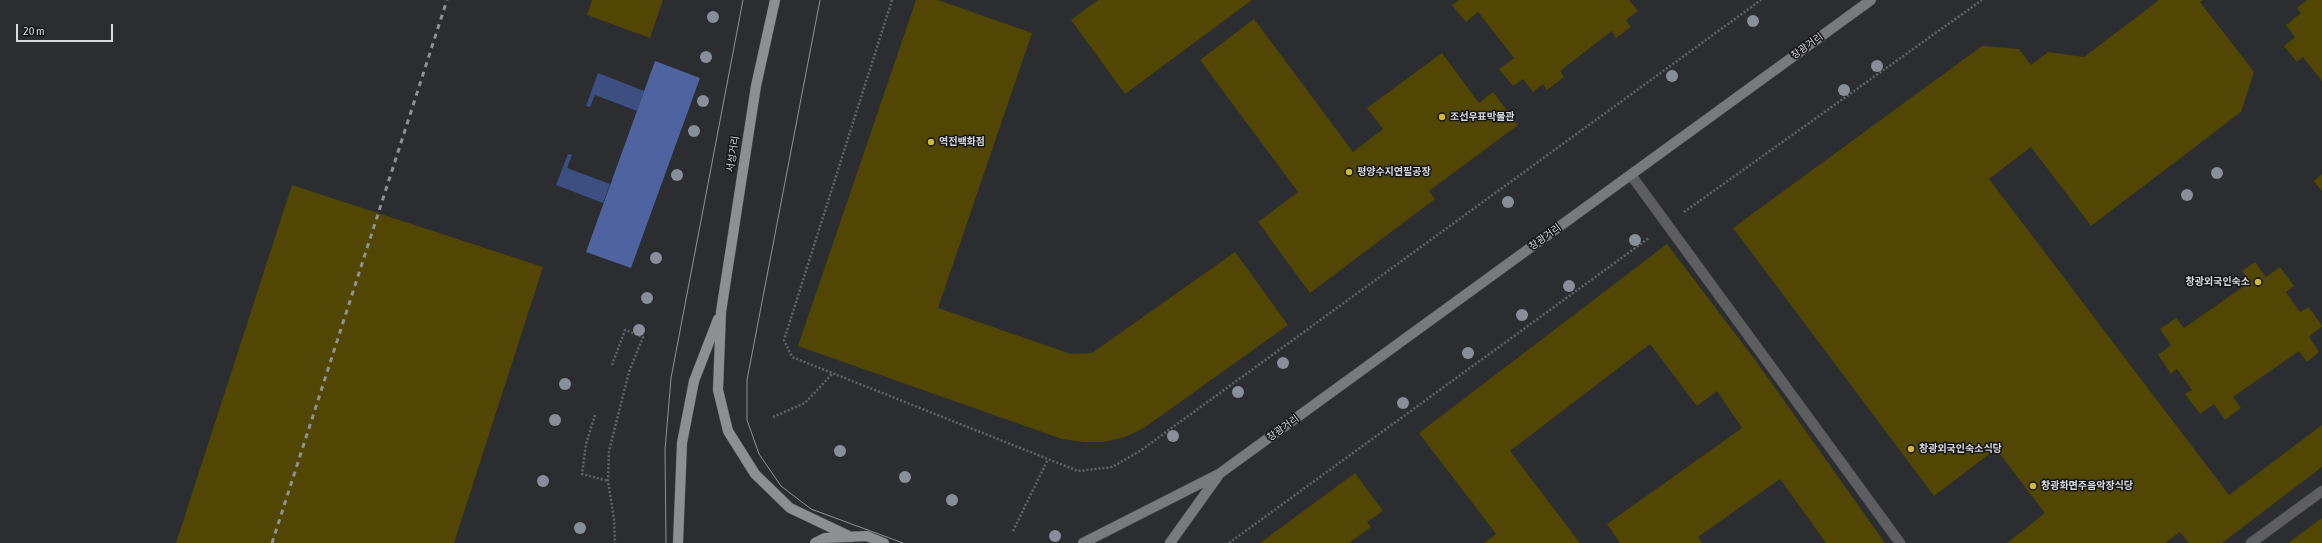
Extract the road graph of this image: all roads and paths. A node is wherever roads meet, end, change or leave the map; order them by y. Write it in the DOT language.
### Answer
graph roads {
  1 [pos="775,0"];
  2 [pos="892,0"];
  3 [pos="1761,0"];
  4 [pos="1871,0"];
  5 [pos="1982,0"];
  6 [pos="1631,174"];
  7 [pos="1667,224"];
  8 [pos="721,312"];
  9 [pos="612,365"];
  10 [pos="833,373"];
  11 [pos="595,415"];
  12 [pos="773,417"];
  13 [pos="1048,459"];
  14 [pos="1219,474"];
  15 [pos="608,481"];
  16 [pos="2322,491"];
  17 [pos="1013,531"];
  18 [pos="852,537"];
  19 [pos="615,543"];
  20 [pos="678,543"];
  21 [pos="815,543"];
  22 [pos="884,543"];
  23 [pos="1083,543"];
  24 [pos="1170,543"];
  25 [pos="1230,543"];
  26 [pos="1900,543"];
  27 [pos="2251,543"];
  1 -- 8 [label="main road, 서성거리"];
  2 -- 10 [label="path"];
  3 -- 13 [label="path"];
  4 -- 6 [label="main road, 창광거리"];
  5 -- 7 [label="path"];
  6 -- 7 [label="street"];
  6 -- 14 [label="main road, 창광거리"];
  7 -- 25 [label="path"];
  7 -- 26 [label="street"];
  8 -- 18 [label="main road"];
  8 -- 20 [label="main road"];
  9 -- 15 [label="path"];
  10 -- 12 [label="path"];
  10 -- 13 [label="path"];
  11 -- 15 [label="path"];
  13 -- 17 [label="path"];
  14 -- 23 [label="main road"];
  14 -- 24 [label="main road"];
  15 -- 19 [label="path"];
  16 -- 27 [label="street"];
  18 -- 21 [label="main road"];
  18 -- 22 [label="main road"];
}
